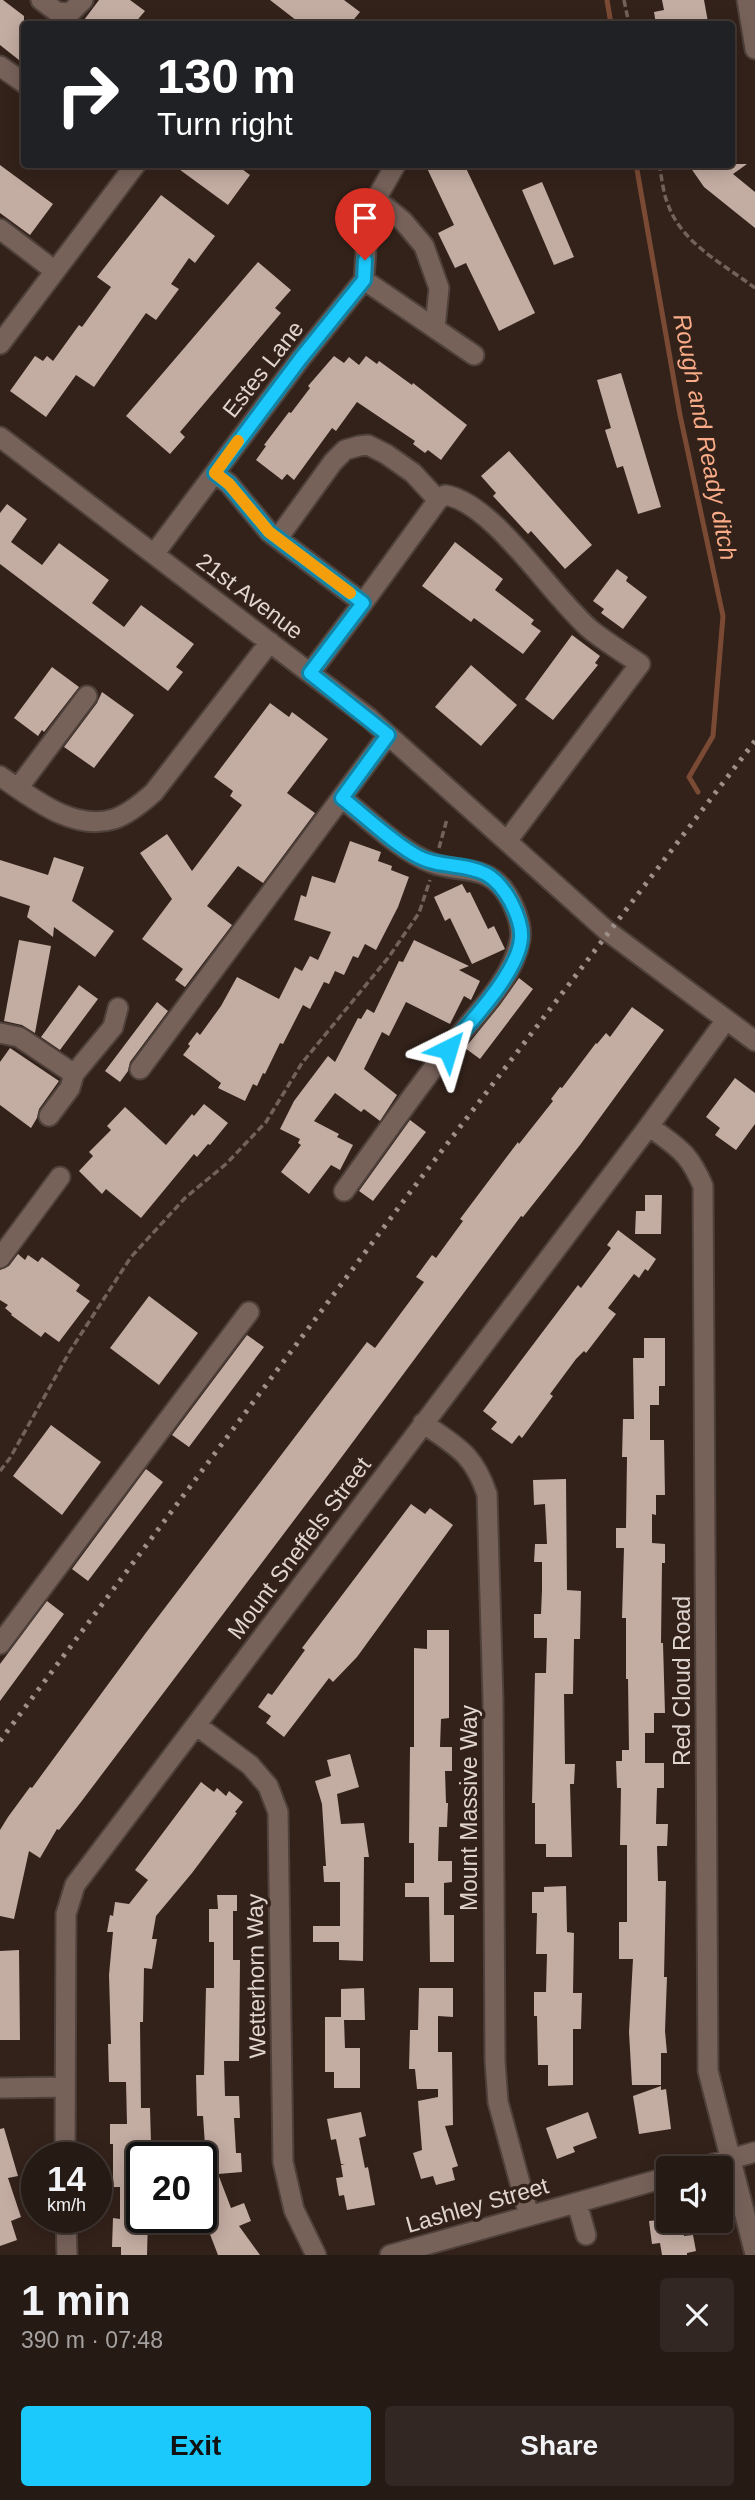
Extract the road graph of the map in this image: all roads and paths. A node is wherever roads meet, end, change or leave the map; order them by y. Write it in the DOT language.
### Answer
graph roads {
  1 [pos="41,0"];
  2 [pos="83,0"];
  3 [pos="624,0"];
  4 [pos="747,0"];
  5 [pos="628,21"];
  6 [pos="755,49"];
  7 [pos="0,65"];
  8 [pos="21,81"];
  9 [pos="133,168"];
  10 [pos="394,168"];
  11 [pos="660,168"];
  12 [pos="376,199"];
  13 [pos="0,229"];
  14 [pos="55,271"];
  15 [pos="364,280"];
  16 [pos="755,288"];
  17 [pos="435,328"];
  18 [pos="0,344"];
  19 [pos="474,355"];
  20 [pos="0,437"];
  21 [pos="215,473"];
  22 [pos="438,500"];
  23 [pos="278,538"];
  24 [pos="154,554"];
  25 [pos="363,603"];
  26 [pos="270,642"];
  27 [pos="310,673"];
  28 [pos="87,696"];
  29 [pos="388,735"];
  30 [pos="0,776"];
  31 [pos="18,788"];
  32 [pos="342,798"];
  33 [pos="447,819"];
  34 [pos="507,841"];
  35 [pos="438,854"];
  36 [pos="430,879"];
  37 [pos="118,1008"];
  38 [pos="726,1020"];
  39 [pos="0,1033"];
  40 [pos="755,1041"];
  41 [pos="140,1069"];
  42 [pos="74,1074"];
  43 [pos="49,1116"];
  44 [pos="649,1126"];
  45 [pos="60,1177"];
  46 [pos="344,1191"];
  47 [pos="0,1258"];
  48 [pos="249,1312"];
  49 [pos="423,1423"];
  50 [pos="0,1471"];
  51 [pos="0,1644"];
  52 [pos="196,1725"];
  53 [pos="64,2087"];
  54 [pos="0,2088"];
  55 [pos="65,2142"];
  56 [pos="755,2152"];
  57 [pos="729,2156"];
  58 [pos="733,2159"];
  59 [pos="733,2171"];
  60 [pos="656,2180"];
  61 [pos="577,2203"];
  62 [pos="529,2216"];
  63 [pos="66,2233"];
  64 [pos="586,2235"];
  65 [pos="755,2254"];
  66 [pos="66,2255"];
  67 [pos="316,2255"];
  68 [pos="390,2255"];
  1 -- 2 [label="street"];
  3 -- 5 [label="path"];
  4 -- 6 [label="street"];
  7 -- 8 [label="street"];
  9 -- 14 [label="street"];
  10 -- 12 [label="street"];
  11 -- 16 [label="path"];
  12 -- 15 [label="street"];
  12 -- 17 [label="street"];
  13 -- 14 [label="street"];
  14 -- 18 [label="street"];
  15 -- 17 [label="street"];
  15 -- 21 [label="street, Estes Lane"];
  17 -- 19 [label="street"];
  20 -- 24 [label="street, 21st Avenue"];
  21 -- 23 [label="street"];
  21 -- 24 [label="street, Estes Lane"];
  22 -- 23 [label="street"];
  22 -- 25 [label="street"];
  22 -- 34 [label="street"];
  23 -- 25 [label="street"];
  24 -- 26 [label="street, 21st Avenue"];
  25 -- 27 [label="street"];
  26 -- 27 [label="street, 21st Avenue"];
  26 -- 31 [label="street"];
  27 -- 29 [label="street, 21st Avenue"];
  28 -- 31 [label="street"];
  29 -- 32 [label="street"];
  29 -- 34 [label="street, 21st Avenue"];
  30 -- 31 [label="street"];
  32 -- 41 [label="street"];
  32 -- 46 [label="street"];
  33 -- 35 [label="path"];
  34 -- 38 [label="street, 21st Avenue"];
  36 -- 50 [label="path"];
  37 -- 42 [label="street"];
  38 -- 40 [label="street, 21st Avenue"];
  38 -- 44 [label="street, Mount Sneffels Street"];
  39 -- 42 [label="street"];
  42 -- 43 [label="street"];
  44 -- 49 [label="street, Mount Sneffels Street"];
  44 -- 57 [label="street, Red Cloud Road"];
  45 -- 47 [label="street"];
  48 -- 51 [label="street"];
  49 -- 52 [label="street, Mount Sneffels Street"];
  49 -- 62 [label="street, Mount Massive Way"];
  52 -- 53 [label="street, Mount Sneffels Street"];
  52 -- 67 [label="street, Wetterhorn Way"];
  53 -- 54 [label="street"];
  53 -- 55 [label="street, Mount Sneffels Street"];
  56 -- 58 [label="street"];
  59 -- 65 [label="street, Red Cloud Road"];
  60 -- 61 [label="street, Lashley Street"];
  61 -- 62 [label="street, Lashley Street"];
  61 -- 64 [label="street, Lashley Street"];
  62 -- 68 [label="street, Lashley Street"];
  63 -- 66 [label="street"];
}
